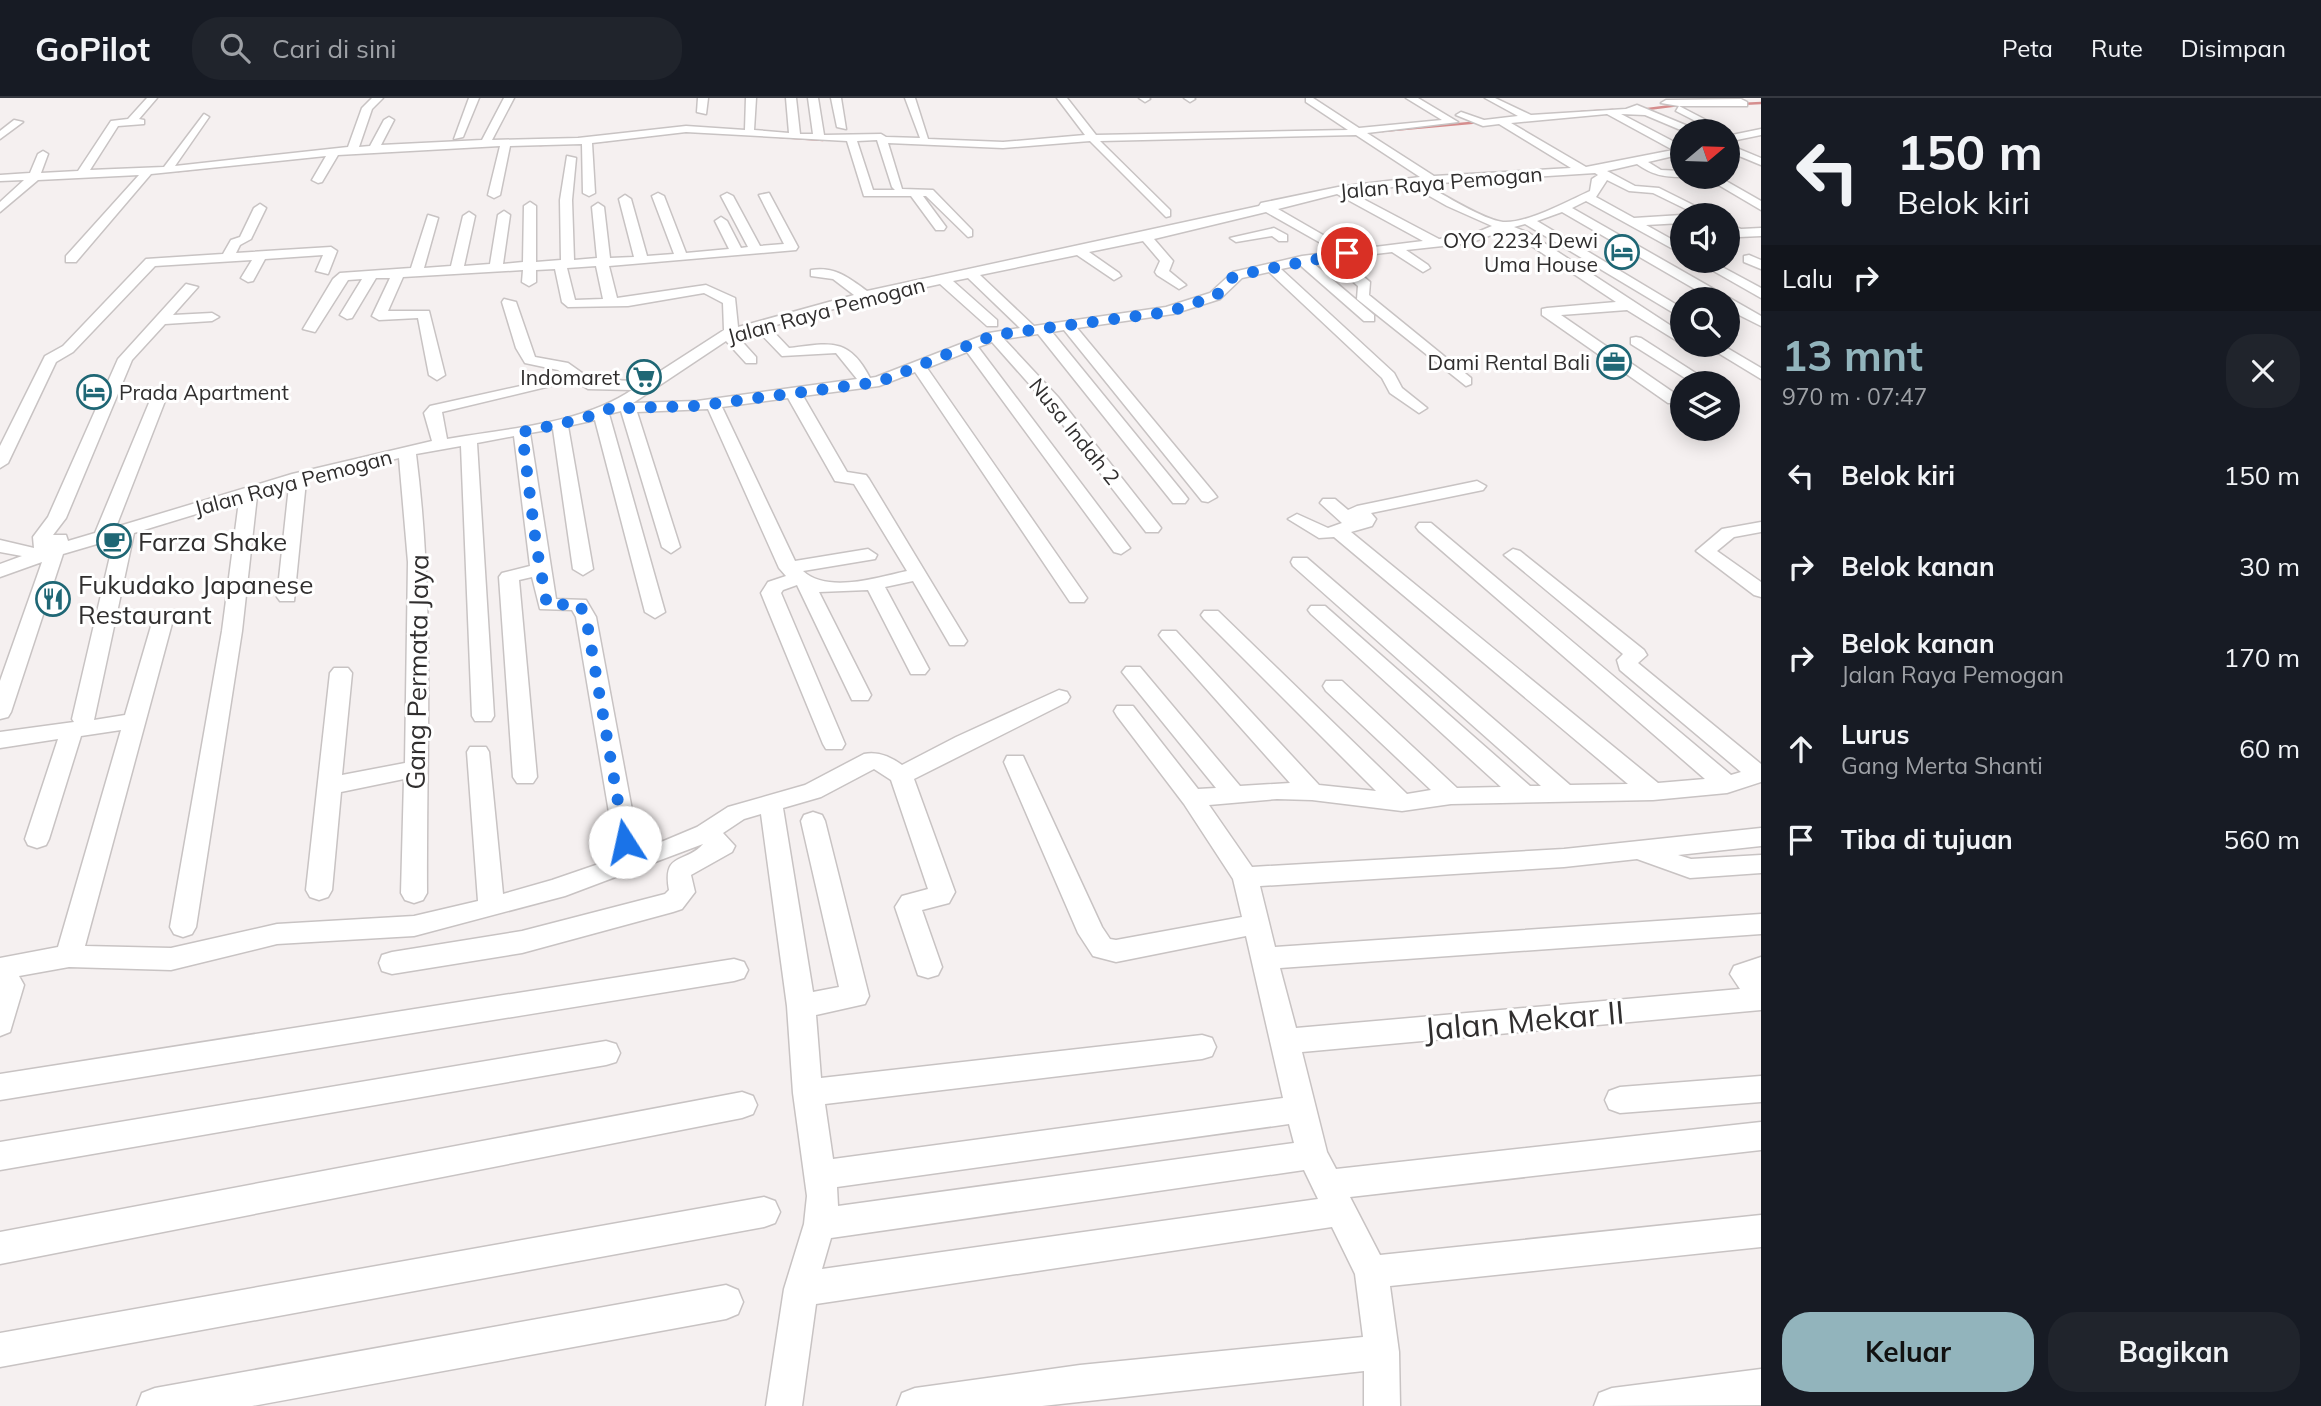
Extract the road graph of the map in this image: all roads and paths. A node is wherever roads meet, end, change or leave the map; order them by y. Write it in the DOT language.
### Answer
graph roads {
  1 [pos="152,98"];
  2 [pos="378,98"];
  3 [pos="474,98"];
  4 [pos="509,98"];
  5 [pos="703,98"];
  6 [pos="751,98"];
  7 [pos="791,98"];
  8 [pos="813,98"];
  9 [pos="836,98"];
  10 [pos="910,98"];
  11 [pos="1062,98"];
  12 [pos="1410,98"];
  13 [pos="1653,98"];
  14 [pos="1329,99"];
  15 [pos="1489,99"];
  16 [pos="1598,99"];
  17 [pos="1309,100"];
  18 [pos="1736,100"];
  19 [pos="1759,102"];
  20 [pos="1547,103"];
  21 [pos="1668,104"];
  22 [pos="1480,108"];
  23 [pos="1642,110"];
  24 [pos="1608,111"];
  25 [pos="1568,114"];
  26 [pos="191,117"];
  27 [pos="1528,117"];
  28 [pos="668,118"];
  29 [pos="656,119"];
  30 [pos="1698,119"];
  31 [pos="389,120"];
  32 [pos="1467,120"];
  33 [pos="18,122"];
  34 [pos="628,122"];
  35 [pos="1503,122"];
  36 [pos="1670,122"];
  37 [pos="1590,123"];
  38 [pos="842,127"];
  39 [pos="667,131"];
  40 [pos="1362,131"];
  41 [pos="654,132"];
  42 [pos="1761,132"];
  43 [pos="629,135"];
  44 [pos="0,136"];
  45 [pos="795,136"];
  46 [pos="458,137"];
  47 [pos="924,137"];
  48 [pos="1092,137"];
  49 [pos="1740,137"];
  50 [pos="819,138"];
  51 [pos="852,139"];
  52 [pos="882,139"];
  53 [pos="583,144"];
  54 [pos="496,145"];
  55 [pos="1670,146"];
  56 [pos="1740,148"];
  57 [pos="374,149"];
  58 [pos="352,150"];
  59 [pos="334,153"];
  60 [pos="43,154"];
  61 [pos="1670,154"];
  62 [pos="1639,161"];
  63 [pos="1761,162"];
  64 [pos="167,170"];
  65 [pos="1601,171"];
  66 [pos="148,172"];
  67 [pos="1670,174"];
  68 [pos="81,175"];
  69 [pos="0,178"];
  70 [pos="33,178"];
  71 [pos="1650,178"];
  72 [pos="318,180"];
  73 [pos="1432,180"];
  74 [pos="1412,181"];
  75 [pos="898,187"];
  76 [pos="1633,189"];
  77 [pos="1732,189"];
  78 [pos="1338,190"];
  79 [pos="914,192"];
  80 [pos="589,194"];
  81 [pos="1315,194"];
  82 [pos="494,195"];
  83 [pos="765,195"];
  84 [pos="657,196"];
  85 [pos="727,196"];
  86 [pos="1587,197"];
  87 [pos="625,200"];
  88 [pos="1658,201"];
  89 [pos="1282,202"];
  90 [pos="1682,203"];
  91 [pos="530,206"];
  92 [pos="1265,206"];
  93 [pos="1761,206"];
  94 [pos="597,207"];
  95 [pos="0,208"];
  96 [pos="260,208"];
  97 [pos="1564,208"];
  98 [pos="1166,213"];
  99 [pos="504,215"];
  100 [pos="469,216"];
  101 [pos="432,218"];
  102 [pos="1316,220"];
  103 [pos="1670,220"];
  104 [pos="721,221"];
  105 [pos="1528,221"];
  106 [pos="1211,222"];
  107 [pos="1632,222"];
  108 [pos="1372,224"];
  109 [pos="1506,225"];
  110 [pos="940,227"];
  111 [pos="1761,232"];
  112 [pos="968,233"];
  113 [pos="1740,233"];
  114 [pos="282,237"];
  115 [pos="1146,237"];
  116 [pos="1236,238"];
  117 [pos="1283,238"];
  118 [pos="321,239"];
  119 [pos="1434,242"];
  120 [pos="1396,243"];
  121 [pos="1670,243"];
  122 [pos="1250,246"];
  123 [pos="1328,248"];
  124 [pos="1078,250"];
  125 [pos="756,251"];
  126 [pos="316,252"];
  127 [pos="737,252"];
  128 [pos="67,253"];
  129 [pos="274,255"];
  130 [pos="260,256"];
  131 [pos="228,257"];
  132 [pos="681,258"];
  133 [pos="641,259"];
  134 [pos="1302,260"];
  135 [pos="602,261"];
  136 [pos="151,262"];
  137 [pos="564,263"];
  138 [pos="530,266"];
  139 [pos="494,267"];
  140 [pos="1271,267"];
  141 [pos="1423,268"];
  142 [pos="457,269"];
  143 [pos="323,271"];
  144 [pos="417,271"];
  145 [pos="969,272"];
  146 [pos="816,273"];
  147 [pos="1723,273"];
  148 [pos="398,274"];
  149 [pos="1382,274"];
  150 [pos="371,275"];
  151 [pos="1114,276"];
  152 [pos="1355,276"];
  153 [pos="667,277"];
  154 [pos="248,278"];
  155 [pos="942,278"];
  156 [pos="529,282"];
  157 [pos="488,285"];
  158 [pos="1179,285"];
  159 [pos="191,287"];
  160 [pos="1700,287"];
  161 [pos="1761,294"];
  162 [pos="864,296"];
  163 [pos="509,302"];
  164 [pos="611,302"];
  165 [pos="1631,304"];
  166 [pos="1670,307"];
  167 [pos="1740,310"];
  168 [pos="347,315"];
  169 [pos="212,317"];
  170 [pos="161,320"];
  171 [pos="1761,322"];
  172 [pos="759,324"];
  173 [pos="1067,324"];
  174 [pos="1032,328"];
  175 [pos="310,329"];
  176 [pos="993,329"];
  177 [pos="1670,331"];
  178 [pos="729,334"];
  179 [pos="1670,337"];
  180 [pos="970,346"];
  181 [pos="1740,350"];
  182 [pos="1710,357"];
  183 [pos="1732,357"];
  184 [pos="751,360"];
  185 [pos="1761,363"];
  186 [pos="1423,364"];
  187 [pos="918,366"];
  188 [pos="1727,367"];
  189 [pos="1684,371"];
  190 [pos="1761,374"];
  191 [pos="436,375"];
  192 [pos="863,377"];
  193 [pos="562,379"];
  194 [pos="1466,381"];
  195 [pos="649,386"];
  196 [pos="792,391"];
  197 [pos="1670,397"];
  198 [pos="158,401"];
  199 [pos="713,404"];
  200 [pos="624,407"];
  201 [pos="1419,408"];
  202 [pos="601,413"];
  203 [pos="560,425"];
  204 [pos="522,432"];
  205 [pos="469,441"];
  206 [pos="441,445"];
  207 [pos="407,451"];
  208 [pos="0,463"];
  209 [pos="298,478"];
  210 [pos="1477,486"];
  211 [pos="249,492"];
  212 [pos="1208,497"];
  213 [pos="1179,499"];
  214 [pos="1329,503"];
  215 [pos="1297,519"];
  216 [pos="1424,527"];
  217 [pos="1761,527"];
  218 [pos="1152,528"];
  219 [pos="1347,528"];
  220 [pos="125,531"];
  221 [pos="102,538"];
  222 [pos="0,546"];
  223 [pos="671,547"];
  224 [pos="1121,548"];
  225 [pos="48,553"];
  226 [pos="1513,555"];
  227 [pos="1300,562"];
  228 [pos="891,566"];
  229 [pos="540,569"];
  230 [pos="583,569"];
  231 [pos="3,570"];
  232 [pos="919,573"];
  233 [pos="797,576"];
  234 [pos="873,582"];
  235 [pos="0,588"];
  236 [pos="1761,591"];
  237 [pos="286,597"];
  238 [pos="1077,598"];
  239 [pos="1318,610"];
  240 [pos="655,612"];
  241 [pos="1211,615"];
  242 [pos="164,616"];
  243 [pos="1169,635"];
  244 [pos="957,641"];
  245 [pos="918,669"];
  246 [pos="1133,672"];
  247 [pos="341,673"];
  248 [pos="1334,686"];
  249 [pos="860,695"];
  250 [pos="1059,697"];
  251 [pos="1125,710"];
  252 [pos="0,712"];
  253 [pos="483,716"];
  254 [pos="136,721"];
  255 [pos="77,725"];
  256 [pos="0,740"];
  257 [pos="834,744"];
  258 [pos="478,752"];
  259 [pos="1015,762"];
  260 [pos="417,769"];
  261 [pos="1760,774"];
  262 [pos="901,776"];
  263 [pos="525,777"];
  264 [pos="332,785"];
  265 [pos="1727,785"];
  266 [pos="1312,792"];
  267 [pos="1653,792"];
  268 [pos="1233,793"];
  269 [pos="1525,795"];
  270 [pos="1451,796"];
  271 [pos="1566,796"];
  272 [pos="1192,798"];
  273 [pos="768,803"];
  274 [pos="1402,803"];
  275 [pos="813,821"];
  276 [pos="706,832"];
  277 [pos="1761,837"];
  278 [pos="37,839"];
  279 [pos="625,842"];
  280 [pos="1641,851"];
  281 [pos="1761,864"];
  282 [pos="1245,877"];
  283 [pos="319,890"];
  284 [pos="414,893"];
  285 [pos="492,908"];
  286 [pos="1257,924"];
  287 [pos="1761,924"];
  288 [pos="183,927"];
  289 [pos="69,956"];
  290 [pos="1266,958"];
  291 [pos="392,962"];
  292 [pos="928,967"];
  293 [pos="0,968"];
  294 [pos="1761,968"];
  295 [pos="734,970"];
  296 [pos="0,982"];
  297 [pos="1761,997"];
  298 [pos="802,1006"];
  299 [pos="0,1024"];
  300 [pos="1286,1041"];
  301 [pos="1202,1047"];
  302 [pos="606,1053"];
  303 [pos="0,1087"];
  304 [pos="1761,1089"];
  305 [pos="808,1093"];
  306 [pos="1620,1100"];
  307 [pos="742,1105"];
  308 [pos="1299,1109"];
  309 [pos="1761,1136"];
  310 [pos="1312,1155"];
  311 [pos="0,1156"];
  312 [pos="822,1175"];
  313 [pos="1333,1198"];
  314 [pos="764,1212"];
  315 [pos="820,1224"];
  316 [pos="1761,1231"];
  317 [pos="0,1248"];
  318 [pos="1371,1272"];
  319 [pos="801,1289"];
  320 [pos="726,1302"];
  321 [pos="0,1350"];
  322 [pos="1382,1352"];
  323 [pos="1761,1387"];
  324 [pos="155,1406"];
  325 [pos="784,1406"];
  326 [pos="915,1406"];
  327 [pos="1382,1406"];
  328 [pos="1612,1406"];
  1 -- 68 [label="street"];
  2 -- 58 [label="street"];
  3 -- 46 [label="street"];
  4 -- 54 [label="street"];
  5 -- 6 [label="street"];
  7 -- 45 [label="street"];
  8 -- 50 [label="street"];
  9 -- 38 [label="street"];
  10 -- 47 [label="street"];
  11 -- 48 [label="street"];
  12 -- 32 [label="street"];
  13 -- 21 [label="street"];
  14 -- 40 [label="street"];
  15 -- 27 [label="street"];
  16 -- 23 [label="street"];
  17 -- 40 [label="street"];
  18 -- 19 [label="street"];
  18 -- 21 [label="street"];
  20 -- 25 [label="street"];
  21 -- 23 [label="street"];
  21 -- 30 [label="street"];
  22 -- 32 [label="street"];
  23 -- 24 [label="street"];
  23 -- 36 [label="street"];
  24 -- 25 [label="street"];
  24 -- 55 [label="street"];
  25 -- 27 [label="street"];
  25 -- 37 [label="street"];
  26 -- 64 [label="street"];
  27 -- 35 [label="street"];
  28 -- 39 [label="street"];
  29 -- 41 [label="street"];
  31 -- 57 [label="street"];
  32 -- 35 [label="street"];
  32 -- 40 [label="street"];
  33 -- 44 [label="street"];
  34 -- 43 [label="street"];
  35 -- 65 [label="street"];
  39 -- 41 [label="street"];
  39 -- 45 [label="street"];
  40 -- 48 [label="street"];
  40 -- 73 [label="street"];
  41 -- 43 [label="street"];
  42 -- 49 [label="street"];
  43 -- 53 [label="street"];
  45 -- 50 [label="street"];
  48 -- 52 [label="street"];
  48 -- 98 [label="street"];
  50 -- 51 [label="street"];
  51 -- 52 [label="street"];
  51 -- 79 [label="street"];
  52 -- 75 [label="street"];
  53 -- 54 [label="street"];
  53 -- 80 [label="street"];
  53 -- 137 [label="street"];
  54 -- 57 [label="street"];
  54 -- 82 [label="street"];
  56 -- 63 [label="street"];
  57 -- 58 [label="street"];
  58 -- 59 [label="street"];
  59 -- 64 [label="street"];
  59 -- 72 [label="street"];
  60 -- 70 [label="street"];
  61 -- 62 [label="street, Jalan Raya Pemogan"];
  62 -- 65 [label="street, Jalan Raya Pemogan"];
  62 -- 67 [label="street"];
  64 -- 66 [label="street"];
  65 -- 71 [label="street"];
  65 -- 73 [label="street, Jalan Raya Pemogan"];
  65 -- 76 [label="street"];
  65 -- 86 [label="street"];
  66 -- 68 [label="street"];
  66 -- 128 [label="street"];
  68 -- 70 [label="street"];
  69 -- 70 [label="street"];
  70 -- 95 [label="street"];
  73 -- 74 [label="street, Jalan Raya Pemogan"];
  74 -- 78 [label="street, Jalan Raya Pemogan"];
  74 -- 109 [label="street"];
  76 -- 88 [label="street"];
  76 -- 90 [label="street"];
  77 -- 93 [label="street"];
  78 -- 81 [label="street, Jalan Raya Pemogan"];
  78 -- 119 [label="street"];
  79 -- 110 [label="street"];
  79 -- 112 [label="street"];
  81 -- 89 [label="street, Jalan Raya Pemogan"];
  81 -- 108 [label="street"];
  83 -- 125 [label="street"];
  84 -- 132 [label="street"];
  85 -- 125 [label="street"];
  86 -- 97 [label="street"];
  86 -- 107 [label="street"];
  87 -- 133 [label="street"];
  89 -- 92 [label="street, Jalan Raya Pemogan"];
  89 -- 102 [label="street"];
  91 -- 138 [label="street"];
  92 -- 106 [label="street, Jalan Raya Pemogan"];
  92 -- 123 [label="street"];
  94 -- 135 [label="street"];
  96 -- 131 [label="street"];
  97 -- 105 [label="street"];
  97 -- 160 [label="street"];
  99 -- 139 [label="street"];
  100 -- 142 [label="street"];
  101 -- 144 [label="street"];
  103 -- 107 [label="street"];
  104 -- 127 [label="street"];
  105 -- 109 [label="street"];
  105 -- 166 [label="street"];
  106 -- 115 [label="street, Jalan Raya Pemogan"];
  106 -- 116 [label="street"];
  107 -- 121 [label="street"];
  109 -- 119 [label="street"];
  109 -- 165 [label="street"];
  111 -- 113 [label="street"];
  114 -- 129 [label="street"];
  115 -- 124 [label="street, Jalan Raya Pemogan"];
  115 -- 158 [label="street"];
  116 -- 117 [label="street"];
  116 -- 122 [label="street"];
  118 -- 126 [label="street"];
  119 -- 120 [label="street"];
  120 -- 123 [label="street"];
  120 -- 141 [label="street"];
  123 -- 134 [label="street"];
  123 -- 152 [label="street"];
  124 -- 145 [label="street, Jalan Raya Pemogan"];
  124 -- 151 [label="street"];
  125 -- 127 [label="street"];
  126 -- 129 [label="street"];
  126 -- 143 [label="street"];
  127 -- 132 [label="street"];
  129 -- 130 [label="street"];
  130 -- 131 [label="street"];
  130 -- 154 [label="street"];
  131 -- 136 [label="street"];
  132 -- 153 [label="street"];
  133 -- 135 [label="street"];
  133 -- 153 [label="street"];
  134 -- 140 [label="street"];
  134 -- 186 [label="street"];
  135 -- 137 [label="street"];
  135 -- 164 [label="street"];
  136 -- 208 [label="street"];
  137 -- 138 [label="street"];
  137 -- 164 [label="street"];
  138 -- 139 [label="street"];
  138 -- 156 [label="street"];
  139 -- 142 [label="street"];
  139 -- 157 [label="street"];
  140 -- 173 [label="street"];
  140 -- 201 [label="street"];
  142 -- 144 [label="street"];
  144 -- 148 [label="street"];
  145 -- 155 [label="street, Jalan Raya Pemogan"];
  145 -- 174 [label="street"];
  146 -- 162 [label="street"];
  147 -- 161 [label="street"];
  148 -- 150 [label="street"];
  148 -- 191 [label="street"];
  149 -- 152 [label="street"];
  150 -- 168 [label="street"];
  150 -- 175 [label="street"];
  152 -- 194 [label="street"];
  153 -- 164 [label="street"];
  153 -- 178 [label="street"];
  155 -- 162 [label="street, Jalan Raya Pemogan"];
  155 -- 176 [label="street"];
  159 -- 170 [label="street"];
  162 -- 172 [label="street, Jalan Raya Pemogan"];
  163 -- 195 [label="street"];
  165 -- 177 [label="street"];
  165 -- 197 [label="street"];
  167 -- 171 [label="street"];
  169 -- 170 [label="street"];
  170 -- 225 [label="street"];
  172 -- 178 [label="street, Jalan Raya Pemogan"];
  172 -- 192 [label="street"];
  173 -- 174 [label="street"];
  173 -- 212 [label="street"];
  174 -- 176 [label="street"];
  174 -- 213 [label="street"];
  176 -- 180 [label="street"];
  176 -- 218 [label="street, Nusa Indah 2"];
  178 -- 184 [label="street"];
  178 -- 195 [label="street, Jalan Raya Pemogan"];
  179 -- 189 [label="street"];
  180 -- 187 [label="street"];
  180 -- 224 [label="street"];
  181 -- 185 [label="street"];
  182 -- 188 [label="street"];
  183 -- 190 [label="street"];
  187 -- 196 [label="street"];
  187 -- 238 [label="street"];
  193 -- 206 [label="street"];
  195 -- 200 [label="street, Jalan Raya Pemogan"];
  196 -- 199 [label="street"];
  196 -- 232 [label="street"];
  198 -- 221 [label="street"];
  199 -- 200 [label="street"];
  199 -- 233 [label="street"];
  200 -- 202 [label="street, Jalan Raya Pemogan"];
  200 -- 223 [label="street"];
  202 -- 203 [label="street, Jalan Raya Pemogan"];
  202 -- 240 [label="street"];
  203 -- 204 [label="street, Jalan Raya Pemogan"];
  203 -- 230 [label="street"];
  204 -- 205 [label="street, Jalan Raya Pemogan"];
  204 -- 229 [label="street"];
  205 -- 206 [label="street, Jalan Raya Pemogan"];
  205 -- 253 [label="street"];
  206 -- 207 [label="street, Jalan Raya Pemogan"];
  207 -- 209 [label="street, Jalan Raya Pemogan"];
  207 -- 260 [label="street, Gang Permata Jaya"];
  209 -- 211 [label="street, Jalan Raya Pemogan"];
  209 -- 237 [label="street"];
  210 -- 219 [label="street"];
  211 -- 220 [label="street, Jalan Raya Pemogan"];
  211 -- 288 [label="street"];
  214 -- 219 [label="street"];
  215 -- 219 [label="street"];
  216 -- 265 [label="street"];
  217 -- 236 [label="street"];
  219 -- 267 [label="street"];
  220 -- 221 [label="street, Jalan Raya Pemogan"];
  220 -- 255 [label="street"];
  221 -- 225 [label="street, Jalan Raya Pemogan"];
  222 -- 225 [label="street"];
  225 -- 231 [label="street, Jalan Raya Pemogan"];
  225 -- 252 [label="street"];
  226 -- 261 [label="street"];
  227 -- 271 [label="street"];
  228 -- 233 [label="street"];
  229 -- 263 [label="street"];
  229 -- 279 [label="street"];
  231 -- 235 [label="street"];
  232 -- 234 [label="street"];
  232 -- 244 [label="street"];
  233 -- 234 [label="street"];
  233 -- 249 [label="street"];
  233 -- 257 [label="street"];
  234 -- 245 [label="street"];
  239 -- 269 [label="street"];
  241 -- 274 [label="street"];
  242 -- 254 [label="street"];
  243 -- 266 [label="street"];
  246 -- 268 [label="street"];
  247 -- 264 [label="street"];
  248 -- 270 [label="street"];
  250 -- 262 [label="street"];
  251 -- 272 [label="street"];
  254 -- 255 [label="street"];
  254 -- 289 [label="street"];
  255 -- 256 [label="street"];
  255 -- 278 [label="street"];
  258 -- 285 [label="street"];
  259 -- 286 [label="street"];
  260 -- 264 [label="street"];
  260 -- 284 [label="street, Gang Permata Jaya"];
  261 -- 265 [label="street"];
  262 -- 273 [label="street"];
  262 -- 292 [label="street"];
  264 -- 283 [label="street"];
  265 -- 267 [label="street"];
  266 -- 268 [label="street"];
  266 -- 274 [label="street"];
  267 -- 271 [label="street"];
  268 -- 272 [label="street"];
  269 -- 270 [label="street"];
  269 -- 271 [label="street"];
  270 -- 274 [label="street"];
  272 -- 282 [label="street"];
  273 -- 276 [label="street"];
  273 -- 298 [label="street"];
  275 -- 298 [label="street"];
  276 -- 285 [label="street"];
  276 -- 291 [label="street"];
  277 -- 280 [label="street"];
  280 -- 281 [label="street"];
  280 -- 282 [label="street"];
  282 -- 286 [label="street"];
  285 -- 289 [label="street"];
  286 -- 290 [label="street"];
  287 -- 290 [label="street"];
  289 -- 293 [label="street"];
  290 -- 300 [label="street"];
  294 -- 297 [label="street"];
  295 -- 303 [label="street"];
  296 -- 299 [label="street"];
  297 -- 300 [label="street, Jalan Mekar II"];
  298 -- 305 [label="street"];
  300 -- 308 [label="street"];
  301 -- 305 [label="street"];
  302 -- 311 [label="street"];
  304 -- 306 [label="street"];
  305 -- 312 [label="street"];
  307 -- 317 [label="street"];
  308 -- 310 [label="street"];
  308 -- 312 [label="street"];
  309 -- 313 [label="street"];
  310 -- 313 [label="street"];
  310 -- 315 [label="street"];
  312 -- 315 [label="street"];
  313 -- 318 [label="street"];
  313 -- 319 [label="street"];
  314 -- 321 [label="street"];
  315 -- 319 [label="street"];
  316 -- 318 [label="street"];
  318 -- 322 [label="street"];
  319 -- 325 [label="street"];
  320 -- 324 [label="street"];
  322 -- 326 [label="street"];
  322 -- 327 [label="street"];
  323 -- 328 [label="street"];
}
